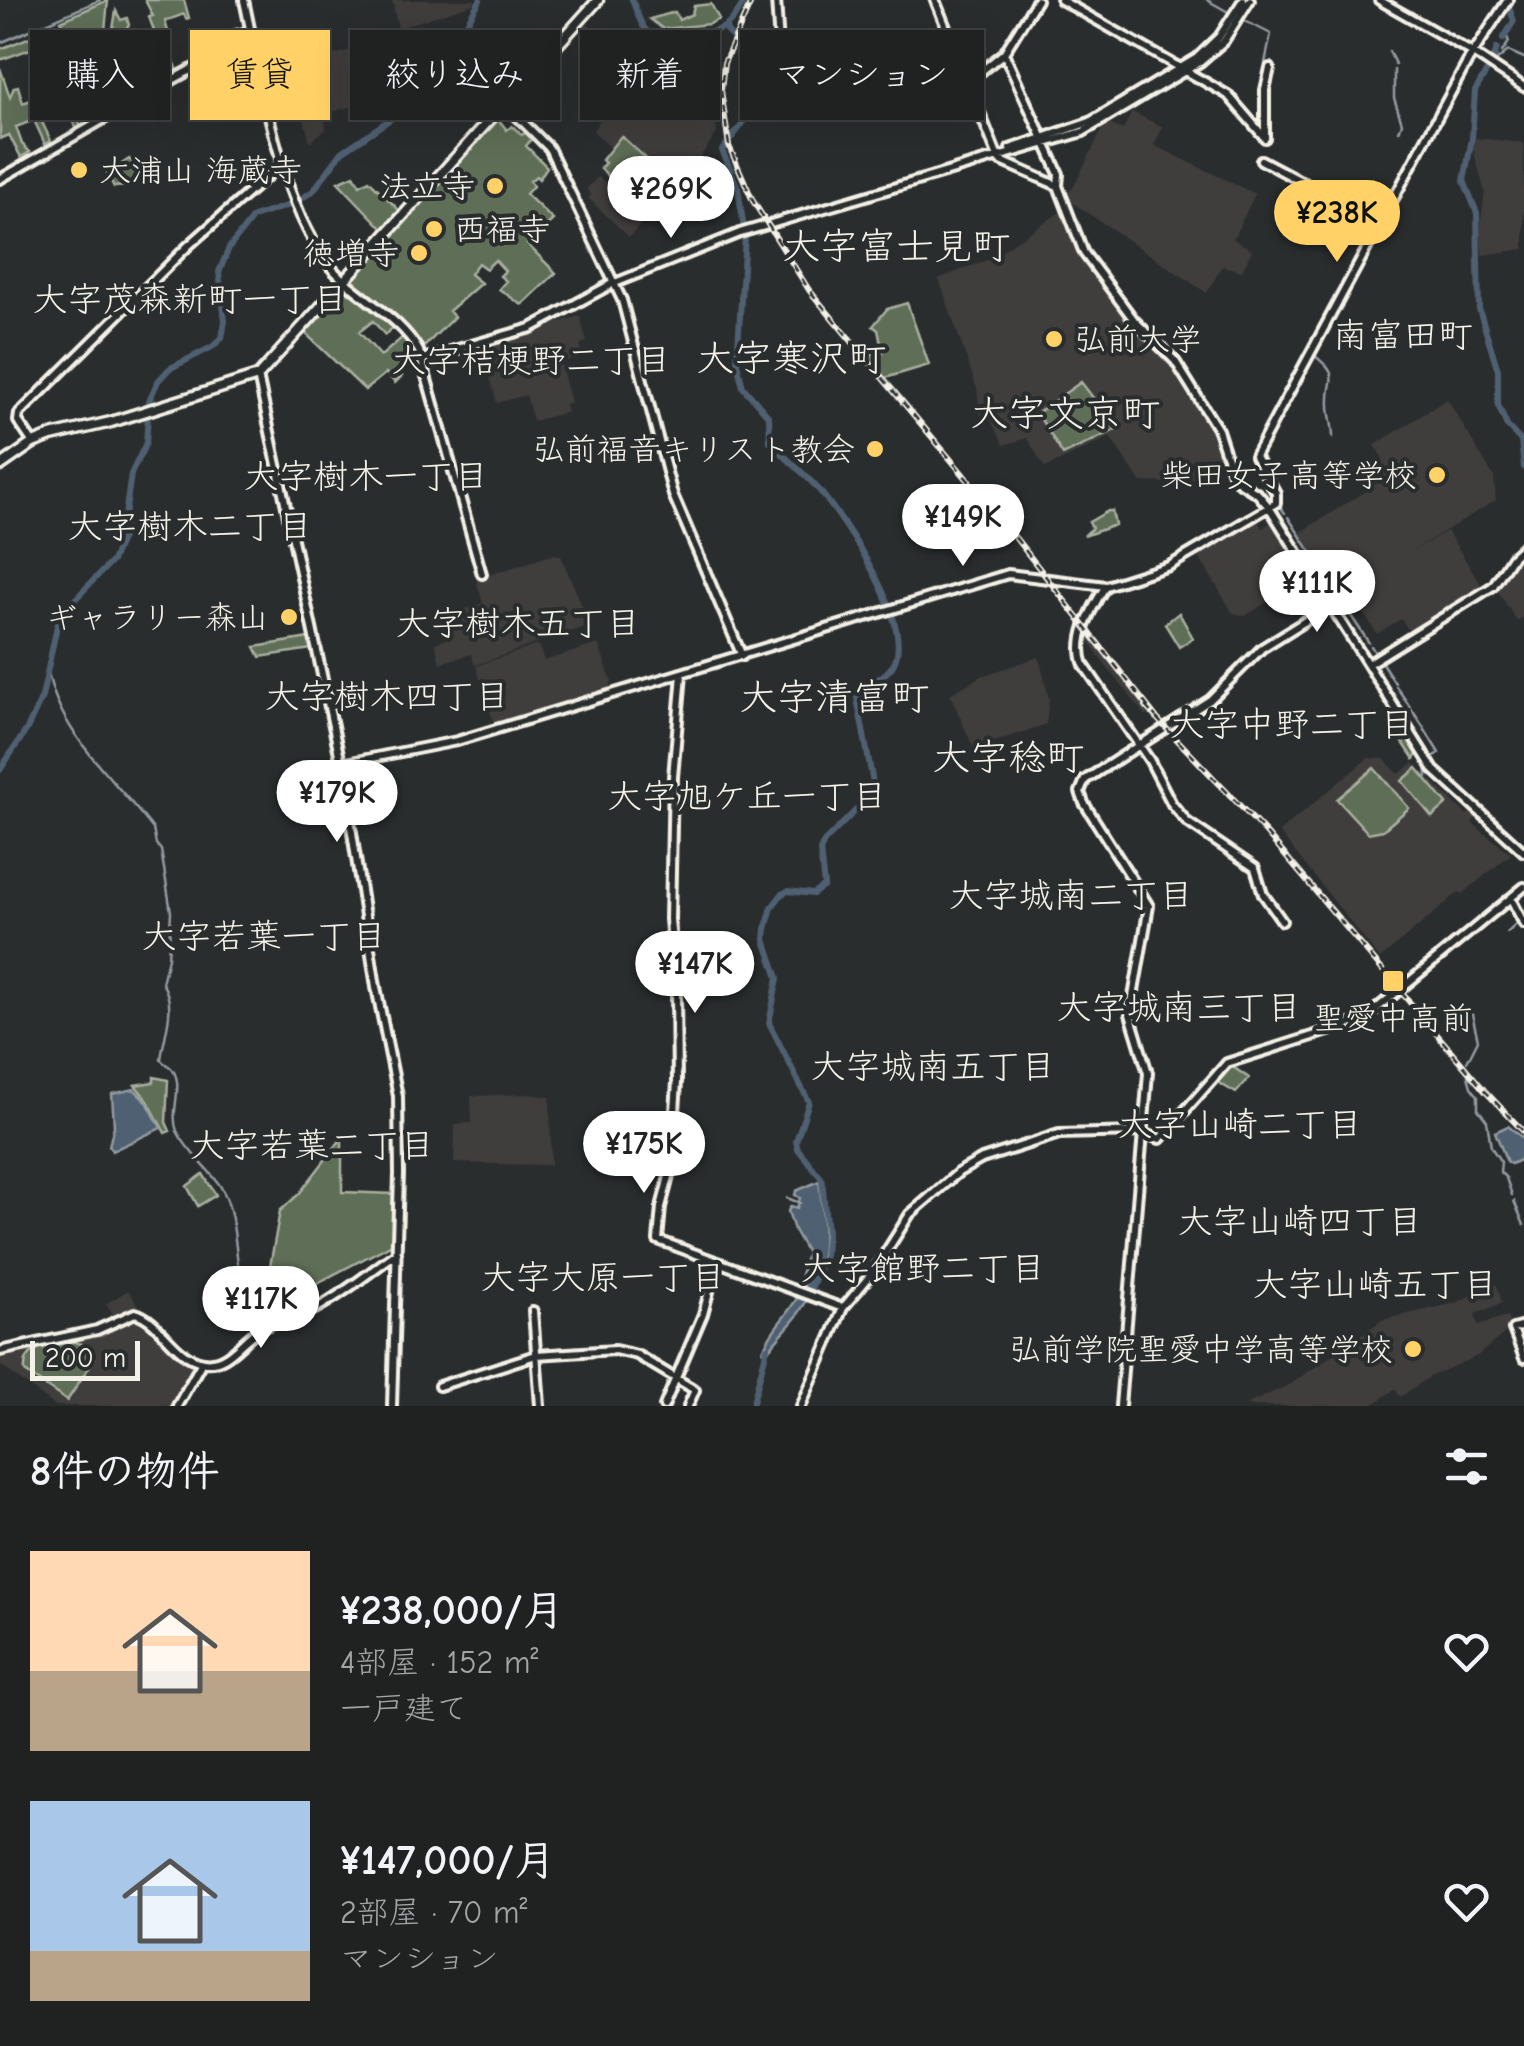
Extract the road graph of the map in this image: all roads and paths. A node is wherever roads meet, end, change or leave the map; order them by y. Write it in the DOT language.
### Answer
graph roads {
  1 [pos="244,0"];
  2 [pos="598,0"];
  3 [pos="776,0"];
  4 [pos="935,0"];
  5 [pos="1037,0"];
  6 [pos="1061,0"];
  7 [pos="1246,0"];
  8 [pos="1380,0"];
  9 [pos="1508,0"];
  10 [pos="250,30"];
  11 [pos="778,30"];
  12 [pos="947,30"];
  13 [pos="560,42"];
  14 [pos="1004,53"];
  15 [pos="1473,53"];
  16 [pos="1270,68"];
  17 [pos="984,69"];
  18 [pos="190,70"];
  19 [pos="1182,71"];
  20 [pos="1524,87"];
  21 [pos="270,120"];
  22 [pos="488,120"];
  23 [pos="521,120"];
  24 [pos="983,120"];
  25 [pos="1044,140"];
  26 [pos="998,156"];
  27 [pos="1261,160"];
  28 [pos="280,165"];
  29 [pos="0,179"];
  30 [pos="1058,186"];
  31 [pos="1380,223"];
  32 [pos="344,278"];
  33 [pos="614,283"];
  34 [pos="422,360"];
  35 [pos="258,376"];
  36 [pos="32,444"];
  37 [pos="0,466"];
  38 [pos="1269,508"];
  39 [pos="1524,546"];
  40 [pos="482,574"];
  41 [pos="1106,586"];
  42 [pos="1331,605"];
  43 [pos="742,656"];
  44 [pos="1368,664"];
  45 [pos="682,674"];
  46 [pos="1138,747"];
  47 [pos="342,768"];
  48 [pos="1524,852"];
  49 [pos="1524,887"];
  50 [pos="1511,898"];
  51 [pos="1282,921"];
  52 [pos="1524,924"];
  53 [pos="1142,1134"];
  54 [pos="398,1253"];
  55 [pos="716,1262"];
  56 [pos="843,1308"];
  57 [pos="533,1311"];
  58 [pos="1524,1326"];
  59 [pos="0,1351"];
  60 [pos="536,1356"];
  61 [pos="1524,1358"];
  62 [pos="202,1362"];
  63 [pos="675,1379"];
  64 [pos="439,1386"];
  65 [pos="178,1406"];
  66 [pos="392,1406"];
  67 [pos="540,1406"];
  68 [pos="664,1406"];
  69 [pos="688,1406"];
  70 [pos="801,1406"];
  71 [pos="1120,1406"];
  1 -- 10 [label="street"];
  2 -- 13 [label="main road"];
  3 -- 11 [label="street"];
  4 -- 12 [label="street"];
  5 -- 14 [label="street"];
  6 -- 19 [label="street"];
  7 -- 19 [label="street"];
  8 -- 15 [label="street"];
  9 -- 15 [label="street"];
  14 -- 17 [label="street"];
  14 -- 25 [label="street"];
  15 -- 20 [label="street"];
  15 -- 31 [label="street"];
  16 -- 19 [label="street"];
  18 -- 29 [label="street"];
  19 -- 25 [label="street"];
  21 -- 28 [label="street"];
  22 -- 32 [label="main road"];
  23 -- 33 [label="street"];
  24 -- 26 [label="street"];
  25 -- 26 [label="street"];
  25 -- 30 [label="street"];
  26 -- 30 [label="street"];
  26 -- 33 [label="street"];
  27 -- 31 [label="street"];
  28 -- 32 [label="street"];
  28 -- 36 [label="street"];
  30 -- 38 [label="street"];
  31 -- 38 [label="street"];
  32 -- 34 [label="street"];
  32 -- 35 [label="main road"];
  33 -- 34 [label="street"];
  33 -- 43 [label="street"];
  34 -- 40 [label="street"];
  35 -- 36 [label="main road"];
  35 -- 47 [label="street"];
  36 -- 37 [label="main road"];
  38 -- 41 [label="street"];
  38 -- 42 [label="street"];
  39 -- 44 [label="street"];
  41 -- 43 [label="street"];
  41 -- 46 [label="street"];
  42 -- 44 [label="street"];
  42 -- 46 [label="street"];
  43 -- 45 [label="street"];
  44 -- 48 [label="street"];
  45 -- 47 [label="street"];
  45 -- 55 [label="street"];
  46 -- 51 [label="street"];
  46 -- 53 [label="street"];
  47 -- 54 [label="street"];
  49 -- 50 [label="street"];
  50 -- 52 [label="street"];
  50 -- 53 [label="street"];
  53 -- 56 [label="street"];
  53 -- 71 [label="street"];
  54 -- 62 [label="street"];
  54 -- 66 [label="street"];
  55 -- 56 [label="street"];
  55 -- 63 [label="street"];
  56 -- 70 [label="street"];
  57 -- 60 [label="street"];
  58 -- 61 [label="street"];
  59 -- 62 [label="street"];
  60 -- 63 [label="street"];
  60 -- 64 [label="street"];
  60 -- 67 [label="street"];
  62 -- 65 [label="street"];
  63 -- 68 [label="street"];
  63 -- 69 [label="street"];
}
